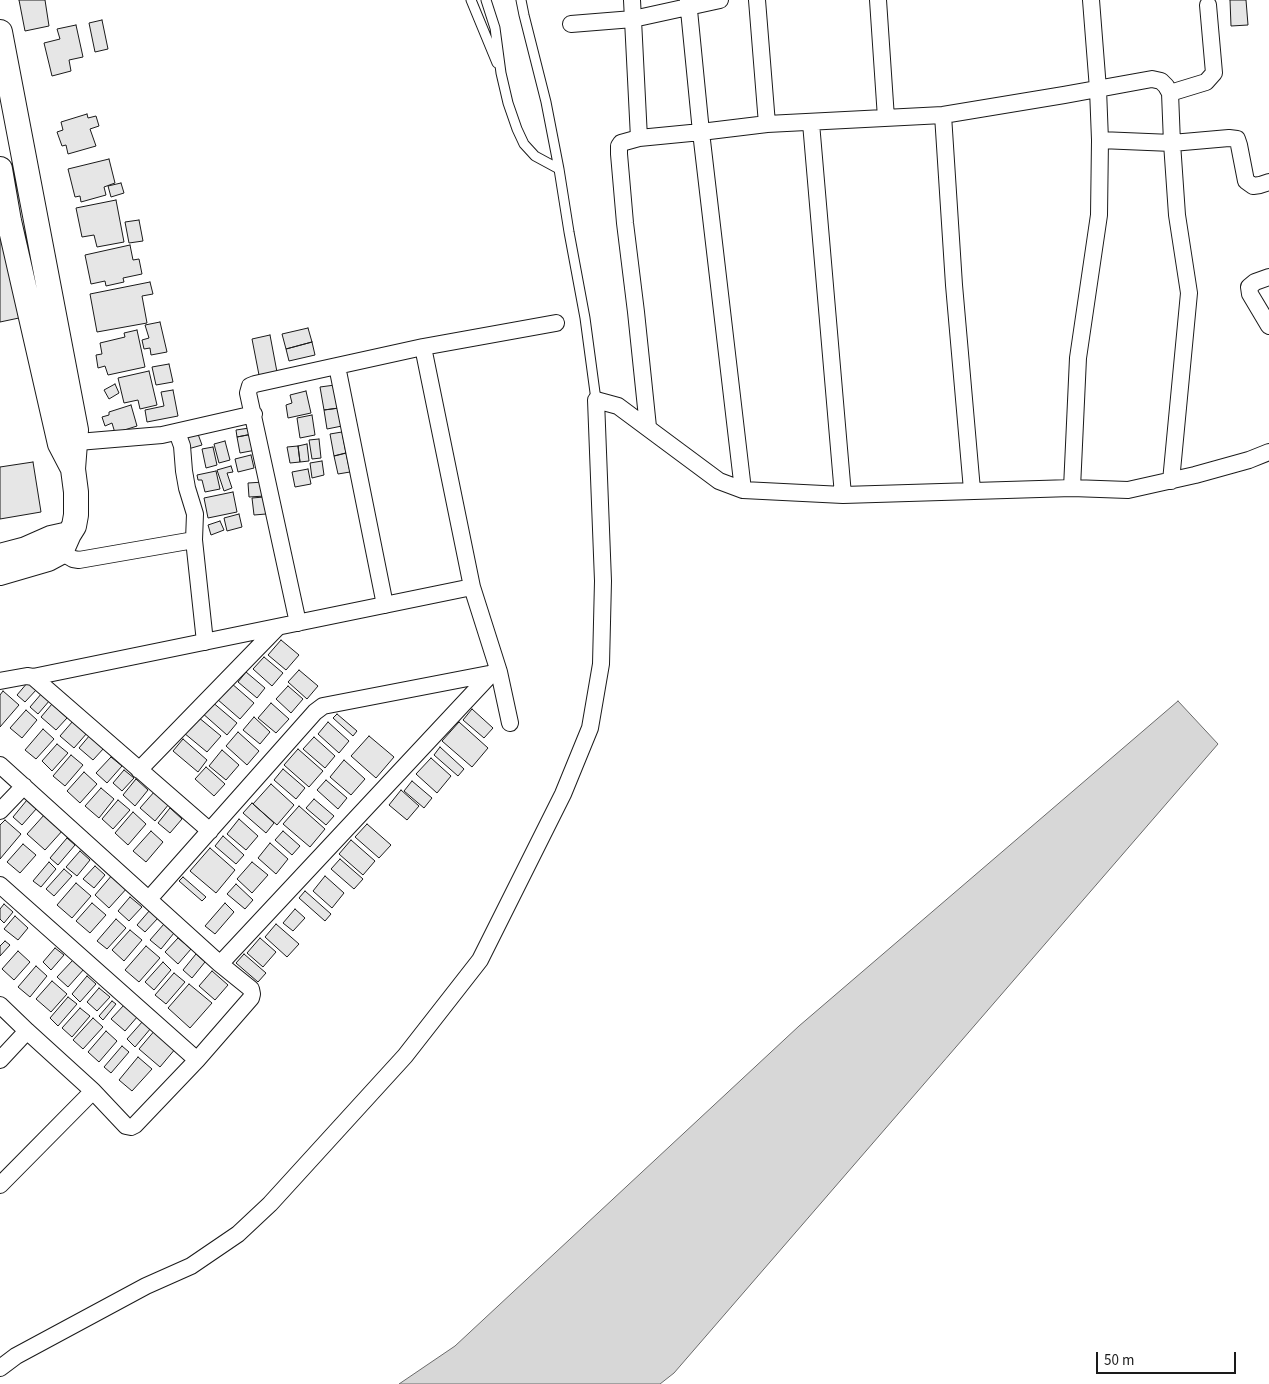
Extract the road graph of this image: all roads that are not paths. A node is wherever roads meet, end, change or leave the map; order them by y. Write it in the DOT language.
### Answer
graph roads {
  1 [pos="470,0"];
  2 [pos="486,0"];
  3 [pos="521,0"];
  4 [pos="632,0"];
  5 [pos="720,0"];
  6 [pos="757,0"];
  7 [pos="878,0"];
  8 [pos="1091,0"];
  9 [pos="688,3"];
  10 [pos="1208,5"];
  11 [pos="633,19"];
  12 [pos="571,24"];
  13 [pos="0,32"];
  14 [pos="501,73"];
  15 [pos="1098,88"];
  16 [pos="1170,93"];
  17 [pos="943,115"];
  18 [pos="886,118"];
  19 [pos="811,122"];
  20 [pos="767,124"];
  21 [pos="701,132"];
  22 [pos="639,138"];
  23 [pos="1100,140"];
  24 [pos="1172,143"];
  25 [pos="0,169"];
  26 [pos="560,169"];
  27 [pos="1269,182"];
  28 [pos="35,218"];
  29 [pos="9,220"];
  30 [pos="1269,277"];
  31 [pos="556,323"];
  32 [pos="1269,326"];
  33 [pos="422,347"];
  34 [pos="337,366"];
  35 [pos="596,400"];
  36 [pos="254,414"];
  37 [pos="648,427"];
  38 [pos="177,432"];
  39 [pos="68,443"];
  40 [pos="1269,452"];
  41 [pos="1171,481"];
  42 [pos="1072,488"];
  43 [pos="743,490"];
  44 [pos="972,490"];
  45 [pos="843,495"];
  46 [pos="194,540"];
  47 [pos="60,541"];
  48 [pos="0,556"];
  49 [pos="0,573"];
  50 [pos="472,587"];
  51 [pos="385,605"];
  52 [pos="298,623"];
  53 [pos="278,627"];
  54 [pos="205,642"];
  55 [pos="496,673"];
  56 [pos="33,677"];
  57 [pos="0,681"];
  58 [pos="510,722"];
  59 [pos="0,765"];
  60 [pos="140,770"];
  61 [pos="24,786"];
  62 [pos="0,811"];
  63 [pos="210,831"];
  64 [pos="0,885"];
  65 [pos="149,899"];
  66 [pos="220,964"];
  67 [pos="0,1004"];
  68 [pos="27,1031"];
  69 [pos="0,1060"];
  70 [pos="197,1060"];
  71 [pos="93,1091"];
  72 [pos="0,1185"];
  73 [pos="0,1368"];
  1 -- 14 [label="lane"];
  2 -- 14 [label="lane"];
  3 -- 26 [label="lane"];
  4 -- 11 [label="street"];
  5 -- 9 [label="street"];
  6 -- 20 [label="street"];
  7 -- 18 [label="street"];
  8 -- 15 [label="street"];
  9 -- 11 [label="street"];
  9 -- 21 [label="street"];
  10 -- 16 [label="street"];
  11 -- 12 [label="street"];
  11 -- 22 [label="street"];
  13 -- 28 [label="street"];
  14 -- 26 [label="lane"];
  15 -- 16 [label="street"];
  15 -- 17 [label="street"];
  15 -- 23 [label="street"];
  16 -- 24 [label="street"];
  17 -- 18 [label="street"];
  17 -- 44 [label="street"];
  18 -- 19 [label="street"];
  19 -- 20 [label="street"];
  19 -- 45 [label="street"];
  20 -- 21 [label="street"];
  21 -- 22 [label="street"];
  21 -- 43 [label="street"];
  22 -- 37 [label="street"];
  23 -- 24 [label="street"];
  23 -- 42 [label="street"];
  24 -- 27 [label="street"];
  24 -- 41 [label="street"];
  25 -- 29 [label="street"];
  26 -- 35 [label="lane"];
  28 -- 29 [label="street"];
  28 -- 39 [label="street"];
  29 -- 39 [label="street"];
  30 -- 32 [label="street"];
  31 -- 33 [label="street"];
  33 -- 34 [label="street"];
  33 -- 50 [label="street"];
  34 -- 36 [label="street"];
  34 -- 51 [label="street"];
  35 -- 37 [label="street"];
  35 -- 73 [label="street"];
  36 -- 38 [label="street"];
  36 -- 52 [label="street"];
  37 -- 43 [label="street"];
  38 -- 39 [label="street"];
  38 -- 46 [label="street"];
  39 -- 47 [label="street"];
  40 -- 41 [label="street"];
  41 -- 42 [label="street"];
  42 -- 44 [label="street"];
  43 -- 45 [label="street"];
  44 -- 45 [label="street"];
  46 -- 47 [label="street"];
  46 -- 54 [label="street"];
  47 -- 48 [label="street"];
  47 -- 49 [label="street"];
  50 -- 51 [label="street"];
  50 -- 55 [label="street"];
  51 -- 52 [label="street"];
  52 -- 53 [label="street"];
  53 -- 54 [label="street"];
  53 -- 60 [label="street"];
  54 -- 56 [label="street"];
  55 -- 58 [label="street"];
  55 -- 63 [label="street"];
  55 -- 66 [label="street"];
  56 -- 57 [label="street"];
  56 -- 60 [label="street"];
  59 -- 61 [label="street"];
  60 -- 63 [label="street"];
  61 -- 62 [label="street"];
  61 -- 65 [label="street"];
  63 -- 65 [label="street"];
  64 -- 70 [label="street"];
  65 -- 66 [label="street"];
  66 -- 70 [label="street"];
  67 -- 68 [label="street"];
  68 -- 69 [label="street"];
  68 -- 71 [label="street"];
  70 -- 71 [label="street"];
  71 -- 72 [label="street"];
}
